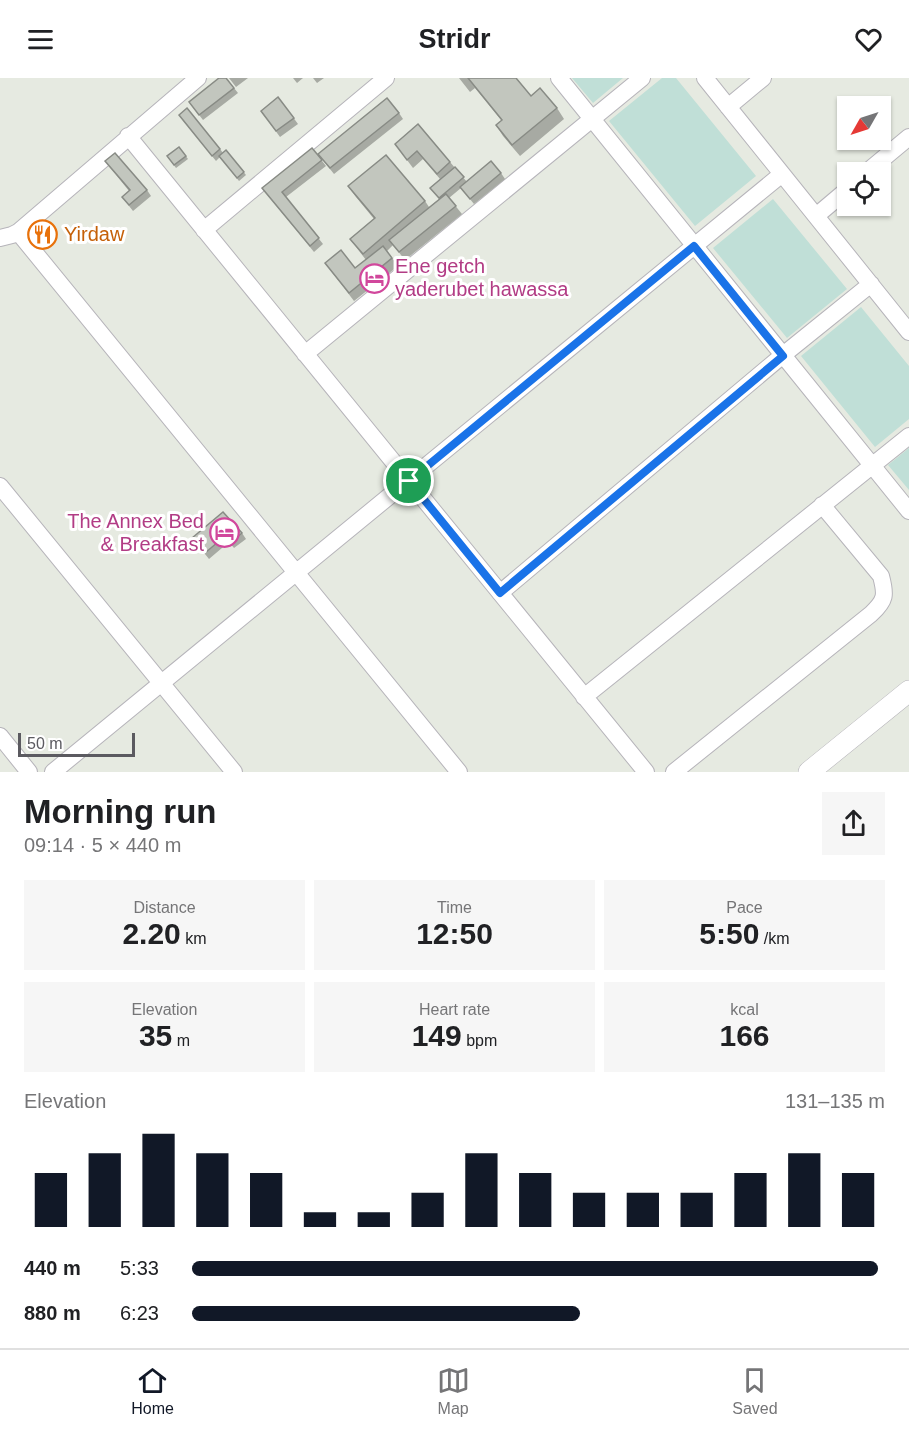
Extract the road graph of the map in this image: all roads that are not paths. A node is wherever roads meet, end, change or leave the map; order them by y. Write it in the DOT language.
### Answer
graph roads {
  1 [pos="198,78"];
  2 [pos="386,78"];
  3 [pos="559,78"];
  4 [pos="642,78"];
  5 [pos="705,78"];
  6 [pos="763,78"];
  7 [pos="728,107"];
  8 [pos="591,118"];
  9 [pos="128,136"];
  10 [pos="909,137"];
  11 [pos="879,162"];
  12 [pos="782,174"];
  13 [pos="837,198"];
  14 [pos="816,216"];
  15 [pos="204,230"];
  16 [pos="18,232"];
  17 [pos="0,238"];
  18 [pos="694,246"];
  19 [pos="871,284"];
  20 [pos="907,324"];
  21 [pos="305,354"];
  22 [pos="783,356"];
  23 [pos="909,436"];
  24 [pos="873,466"];
  25 [pos="409,481"];
  26 [pos="0,486"];
  27 [pos="822,506"];
  28 [pos="909,511"];
  29 [pos="295,573"];
  30 [pos="500,593"];
  31 [pos="162,684"];
  32 [pos="909,691"];
  33 [pos="584,697"];
  34 [pos="0,736"];
  35 [pos="29,772"];
  36 [pos="53,772"];
  37 [pos="234,772"];
  38 [pos="459,772"];
  39 [pos="646,772"];
  40 [pos="674,772"];
  41 [pos="809,772"];
  1 -- 9 [label="street"];
  2 -- 15 [label="street"];
  3 -- 8 [label="street"];
  4 -- 8 [label="street"];
  5 -- 7 [label="street"];
  6 -- 7 [label="street"];
  7 -- 12 [label="street"];
  8 -- 18 [label="street"];
  8 -- 21 [label="street"];
  9 -- 15 [label="street"];
  9 -- 16 [label="street"];
  10 -- 11 [label="street"];
  12 -- 14 [label="street"];
  12 -- 18 [label="street"];
  13 -- 14 [label="street"];
  14 -- 19 [label="street"];
  15 -- 21 [label="street"];
  16 -- 17 [label="street"];
  16 -- 29 [label="street"];
  18 -- 22 [label="street"];
  18 -- 25 [label="street"];
  19 -- 20 [label="street"];
  19 -- 22 [label="street"];
  21 -- 25 [label="street"];
  22 -- 24 [label="street"];
  22 -- 30 [label="street"];
  23 -- 24 [label="street"];
  24 -- 27 [label="street"];
  24 -- 28 [label="street"];
  25 -- 29 [label="street"];
  25 -- 30 [label="street"];
  26 -- 31 [label="street"];
  27 -- 33 [label="street"];
  27 -- 40 [label="street"];
  29 -- 31 [label="street"];
  29 -- 38 [label="street"];
  30 -- 33 [label="street"];
  31 -- 36 [label="street"];
  31 -- 37 [label="street"];
  32 -- 41 [label="street"];
  33 -- 39 [label="street"];
  34 -- 35 [label="street"];
}
